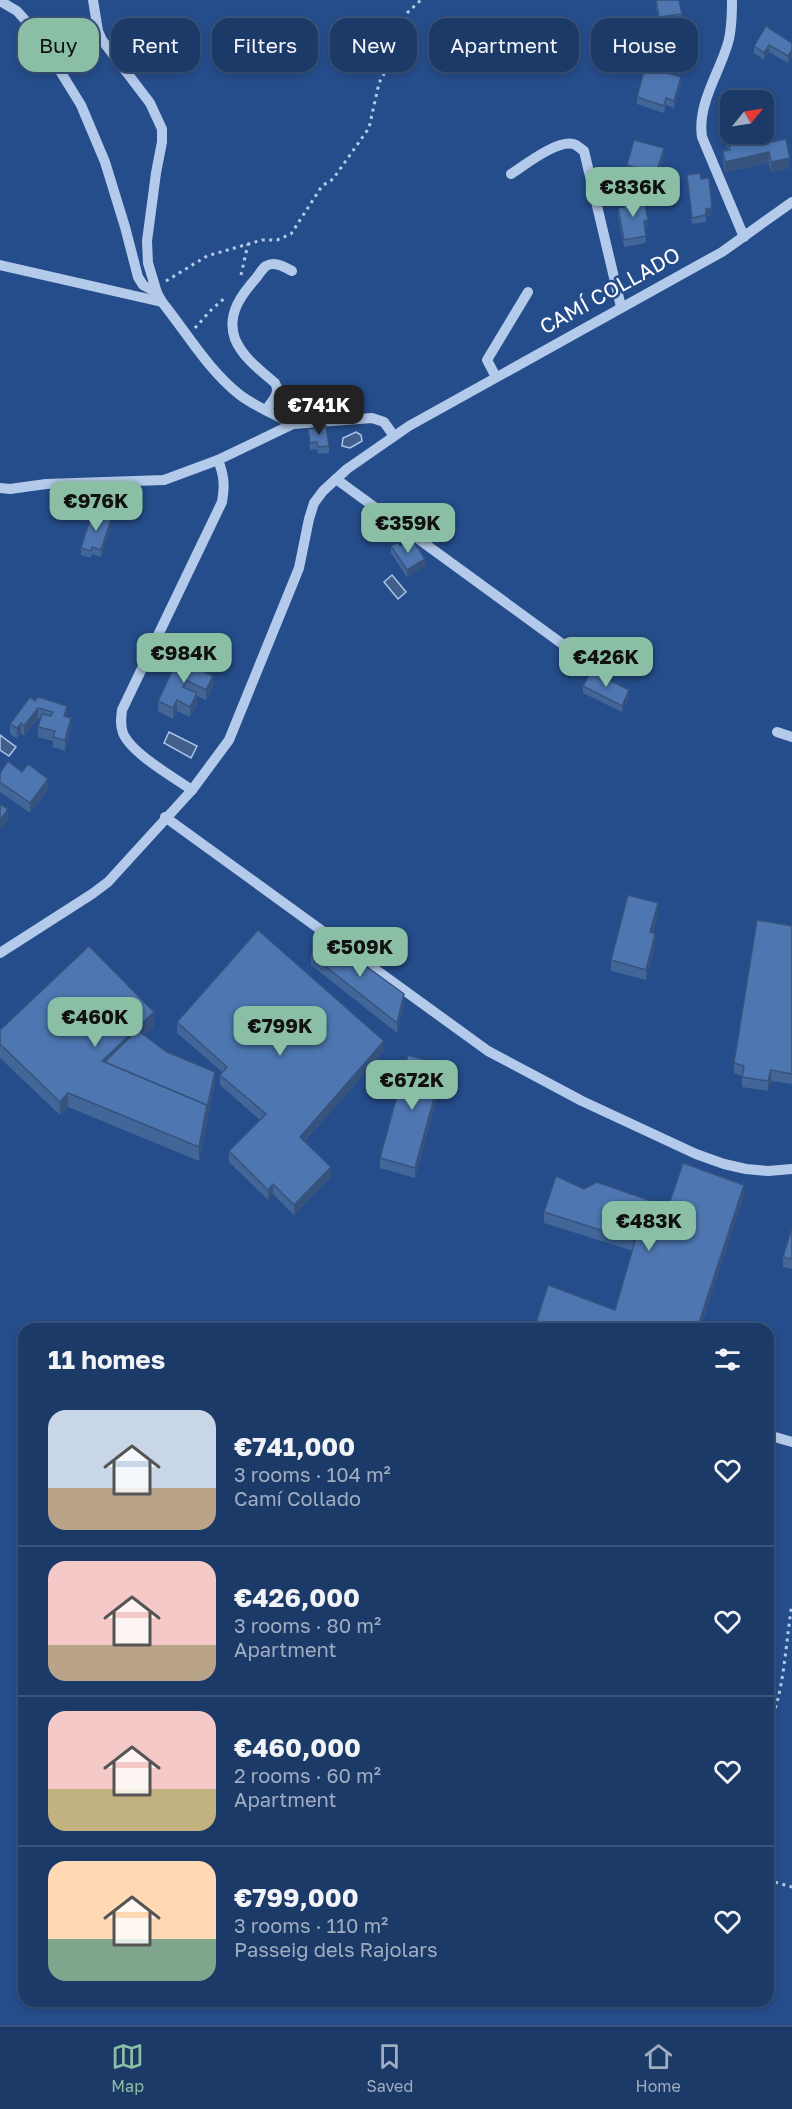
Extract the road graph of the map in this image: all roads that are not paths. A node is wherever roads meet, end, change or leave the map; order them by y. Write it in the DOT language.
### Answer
graph roads {
  1 [pos="93,0"];
  2 [pos="732,0"];
  3 [pos="0,1"];
  4 [pos="511,174"];
  5 [pos="792,202"];
  6 [pos="744,237"];
  7 [pos="0,265"];
  8 [pos="292,271"];
  9 [pos="528,292"];
  10 [pos="158,294"];
  11 [pos="621,307"];
  12 [pos="496,377"];
  13 [pos="266,410"];
  14 [pos="293,424"];
  15 [pos="394,436"];
  16 [pos="218,460"];
  17 [pos="336,479"];
  18 [pos="0,488"];
  19 [pos="582,659"];
  20 [pos="777,732"];
  21 [pos="792,737"];
  22 [pos="192,790"];
  23 [pos="165,817"];
  24 [pos="1,950"];
  25 [pos="792,1169"];
  26 [pos="774,1437"];
  27 [pos="792,1442"];
  1 -- 10 [label="street"];
  2 -- 6 [label="street"];
  3 -- 10 [label="street"];
  4 -- 11 [label="street"];
  5 -- 6 [label="street, CAMÍ COLLADO"];
  6 -- 11 [label="street, CAMÍ COLLADO"];
  7 -- 10 [label="street"];
  8 -- 13 [label="street"];
  9 -- 12 [label="street"];
  10 -- 13 [label="street"];
  11 -- 12 [label="street, CAMÍ COLLADO"];
  12 -- 15 [label="street, CAMÍ COLLADO"];
  13 -- 14 [label="street"];
  14 -- 15 [label="street"];
  14 -- 16 [label="street"];
  15 -- 17 [label="street, CAMÍ COLLADO"];
  16 -- 18 [label="street"];
  16 -- 22 [label="street"];
  17 -- 19 [label="street"];
  17 -- 22 [label="street, CAMÍ COLLADO"];
  20 -- 21 [label="street"];
  22 -- 23 [label="street, CAMÍ COLLADO"];
  23 -- 24 [label="street, CAMÍ COLLADO"];
  23 -- 25 [label="street"];
  26 -- 27 [label="street"];
}
